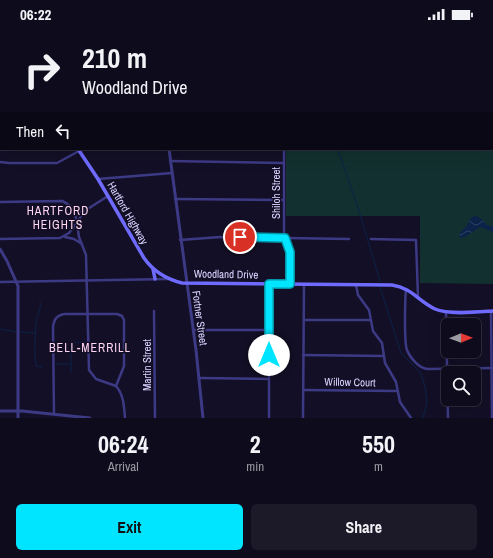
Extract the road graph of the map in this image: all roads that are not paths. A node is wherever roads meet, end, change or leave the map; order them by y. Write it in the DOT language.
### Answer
graph roads {
  1 [pos="79,150"];
  2 [pos="169,150"];
  3 [pos="284,150"];
  4 [pos="170,161"];
  5 [pos="0,162"];
  6 [pos="284,163"];
  7 [pos="172,173"];
  8 [pos="98,179"];
  9 [pos="108,196"];
  10 [pos="175,199"];
  11 [pos="284,200"];
  12 [pos="0,202"];
  13 [pos="74,210"];
  14 [pos="85,212"];
  15 [pos="77,223"];
  16 [pos="63,237"];
  17 [pos="285,238"];
  18 [pos="0,239"];
  19 [pos="349,239"];
  20 [pos="371,239"];
  21 [pos="180,240"];
  22 [pos="82,244"];
  23 [pos="0,249"];
  24 [pos="154,269"];
  25 [pos="155,279"];
  26 [pos="169,279"];
  27 [pos="87,280"];
  28 [pos="0,282"];
  29 [pos="16,282"];
  30 [pos="186,282"];
  31 [pos="269,284"];
  32 [pos="290,284"];
  33 [pos="304,284"];
  34 [pos="356,284"];
  35 [pos="406,289"];
  36 [pos="418,297"];
  37 [pos="154,311"];
  38 [pos="492,311"];
  39 [pos="446,312"];
  40 [pos="88,314"];
  41 [pos="304,320"];
  42 [pos="371,320"];
  43 [pos="193,330"];
  44 [pos="269,330"];
  45 [pos="303,355"];
  46 [pos="384,356"];
  47 [pos="447,366"];
  48 [pos="481,368"];
  49 [pos="492,368"];
  50 [pos="441,369"];
  51 [pos="199,378"];
  52 [pos="269,379"];
  53 [pos="116,386"];
  54 [pos="303,390"];
  55 [pos="397,391"];
  56 [pos="448,406"];
  57 [pos="0,411"];
  58 [pos="18,411"];
  59 [pos="54,414"];
  60 [pos="18,418"];
  61 [pos="90,418"];
  62 [pos="125,418"];
  63 [pos="155,418"];
  64 [pos="203,418"];
  65 [pos="269,418"];
  66 [pos="303,418"];
  67 [pos="411,418"];
  68 [pos="448,418"];
  69 [pos="492,418"];
  1 -- 5 [label="street"];
  1 -- 8 [label="main road, Hartford Highway"];
  2 -- 4 [label="street, Fortner Street"];
  3 -- 6 [label="street, Shiloh Street"];
  4 -- 6 [label="street"];
  4 -- 7 [label="street, Fortner Street"];
  6 -- 11 [label="street, Shiloh Street"];
  7 -- 8 [label="street"];
  7 -- 10 [label="street, Fortner Street"];
  8 -- 9 [label="main road, Hartford Highway"];
  9 -- 14 [label="street"];
  9 -- 24 [label="main road, Hartford Highway"];
  10 -- 11 [label="street"];
  10 -- 21 [label="street, Fortner Street"];
  11 -- 17 [label="street, Shiloh Street"];
  12 -- 13 [label="street"];
  13 -- 14 [label="street"];
  13 -- 15 [label="street"];
  14 -- 15 [label="street"];
  15 -- 16 [label="street"];
  15 -- 22 [label="street"];
  16 -- 18 [label="street"];
  16 -- 22 [label="street"];
  17 -- 19 [label="street"];
  17 -- 21 [label="street"];
  17 -- 32 [label="street, Shiloh Street"];
  20 -- 36 [label="street"];
  21 -- 30 [label="street, Fortner Street"];
  22 -- 27 [label="street"];
  23 -- 29 [label="street"];
  24 -- 25 [label="main road"];
  24 -- 26 [label="main road, Hartford Highway"];
  25 -- 26 [label="street, Woodland Drive"];
  25 -- 27 [label="street, Woodland Drive"];
  26 -- 30 [label="main road, Woodland Drive"];
  27 -- 29 [label="street, Woodland Drive"];
  27 -- 40 [label="street"];
  28 -- 29 [label="street, Woodland Drive"];
  29 -- 58 [label="street"];
  30 -- 31 [label="main road, Woodland Drive"];
  30 -- 43 [label="street, Fortner Street"];
  31 -- 32 [label="main road, Woodland Drive"];
  31 -- 44 [label="street"];
  32 -- 33 [label="main road, Woodland Drive"];
  33 -- 34 [label="main road, Woodland Drive"];
  33 -- 41 [label="street"];
  34 -- 35 [label="main road, Woodland Drive"];
  34 -- 42 [label="street"];
  35 -- 36 [label="main road, Woodland Drive"];
  35 -- 50 [label="street"];
  36 -- 39 [label="main road, Woodland Drive"];
  37 -- 63 [label="street, Martin Street"];
  38 -- 39 [label="main road, Woodland Drive"];
  38 -- 49 [label="street"];
  39 -- 47 [label="street"];
  40 -- 53 [label="street"];
  40 -- 53 [label="street"];
  40 -- 59 [label="street"];
  41 -- 42 [label="street"];
  41 -- 45 [label="street"];
  42 -- 46 [label="street"];
  43 -- 44 [label="street"];
  43 -- 51 [label="street, Fortner Street"];
  44 -- 52 [label="street"];
  45 -- 46 [label="street"];
  45 -- 54 [label="street"];
  46 -- 55 [label="street"];
  48 -- 49 [label="street"];
  49 -- 69 [label="street"];
  51 -- 52 [label="street"];
  51 -- 64 [label="street, Fortner Street"];
  52 -- 65 [label="street"];
  53 -- 62 [label="street"];
  54 -- 55 [label="street, Willow Court"];
  54 -- 66 [label="street"];
  55 -- 67 [label="street"];
  56 -- 68 [label="street"];
  57 -- 58 [label="street"];
  58 -- 59 [label="street"];
  58 -- 60 [label="street"];
  59 -- 61 [label="street"];
}
